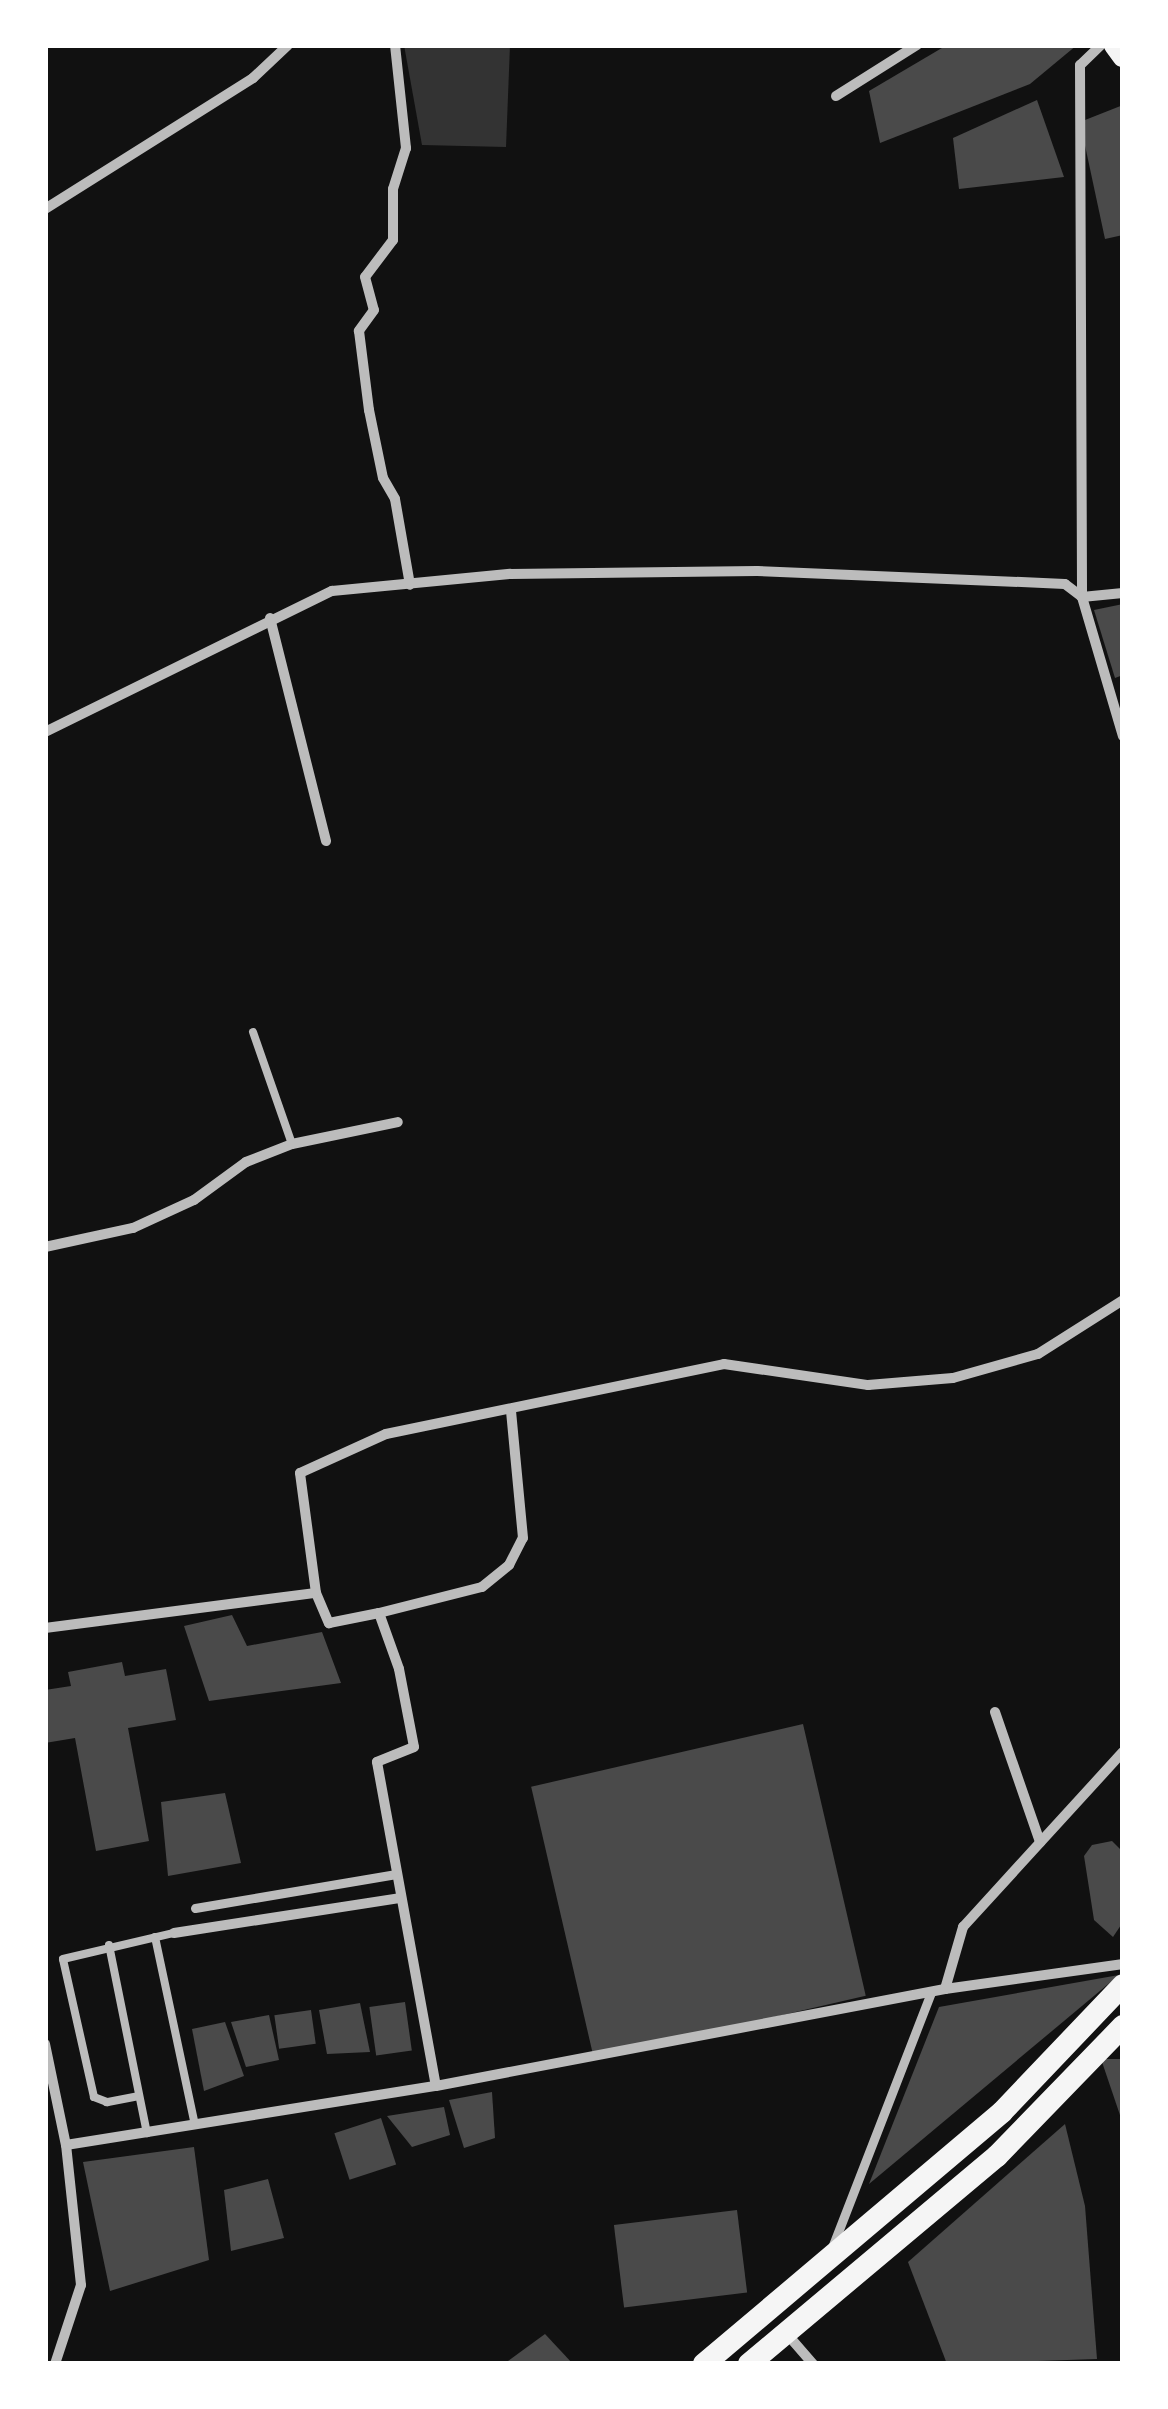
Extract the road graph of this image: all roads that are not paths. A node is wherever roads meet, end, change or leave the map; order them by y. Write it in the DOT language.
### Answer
graph roads {
  1 [pos="288,45"];
  2 [pos="395,45"];
  3 [pos="917,45"];
  4 [pos="1101,45"];
  5 [pos="1116,45"];
  6 [pos="1123,56"];
  7 [pos="836,96"];
  8 [pos="45,210"];
  9 [pos="410,585"];
  10 [pos="1123,592"];
  11 [pos="1082,598"];
  12 [pos="270,618"];
  13 [pos="45,732"];
  14 [pos="1123,736"];
  15 [pos="326,841"];
  16 [pos="252,1032"];
  17 [pos="398,1122"];
  18 [pos="292,1144"];
  19 [pos="45,1248"];
  20 [pos="1123,1300"];
  21 [pos="510,1411"];
  22 [pos="316,1593"];
  23 [pos="379,1614"];
  24 [pos="45,1628"];
  25 [pos="995,1712"];
  26 [pos="1123,1752"];
  27 [pos="1040,1842"];
  28 [pos="396,1874"];
  29 [pos="400,1898"];
  30 [pos="196,1908"];
  31 [pos="174,1933"];
  32 [pos="155,1937"];
  33 [pos="109,1944"];
  34 [pos="1123,1964"];
  35 [pos="1123,1985"];
  36 [pos="945,1989"];
  37 [pos="931,1992"];
  38 [pos="1123,2026"];
  39 [pos="45,2044"];
  40 [pos="436,2086"];
  41 [pos="139,2096"];
  42 [pos="195,2125"];
  43 [pos="147,2133"];
  44 [pos="66,2145"];
  45 [pos="826,2262"];
  46 [pos="786,2334"];
  47 [pos="56,2364"];
  48 [pos="704,2364"];
  49 [pos="748,2364"];
  50 [pos="813,2364"];
  1 -- 8 [label="street"];
  2 -- 9 [label="street"];
  3 -- 7 [label="street"];
  4 -- 11 [label="street"];
  5 -- 6 [label="highway"];
  9 -- 11 [label="street"];
  9 -- 12 [label="street"];
  10 -- 11 [label="street"];
  11 -- 14 [label="street"];
  12 -- 13 [label="street"];
  12 -- 15 [label="street"];
  16 -- 18 [label="lane"];
  17 -- 18 [label="street"];
  18 -- 19 [label="street"];
  20 -- 21 [label="street"];
  21 -- 22 [label="street"];
  21 -- 23 [label="street"];
  22 -- 23 [label="street"];
  22 -- 24 [label="street"];
  23 -- 28 [label="street"];
  25 -- 27 [label="street"];
  26 -- 27 [label="street"];
  27 -- 36 [label="street"];
  28 -- 29 [label="street"];
  28 -- 30 [label="street"];
  29 -- 31 [label="street"];
  29 -- 40 [label="street"];
  31 -- 32 [label="lane"];
  32 -- 33 [label="lane"];
  32 -- 42 [label="lane"];
  33 -- 41 [label="lane"];
  33 -- 41 [label="lane"];
  34 -- 36 [label="street"];
  35 -- 45 [label="highway"];
  36 -- 37 [label="street"];
  37 -- 40 [label="street"];
  37 -- 45 [label="street"];
  38 -- 46 [label="highway"];
  39 -- 44 [label="street"];
  40 -- 42 [label="street"];
  41 -- 43 [label="lane"];
  42 -- 43 [label="street"];
  43 -- 44 [label="street"];
  44 -- 47 [label="street"];
  45 -- 48 [label="highway"];
  46 -- 49 [label="highway"];
  46 -- 50 [label="street"];
}
